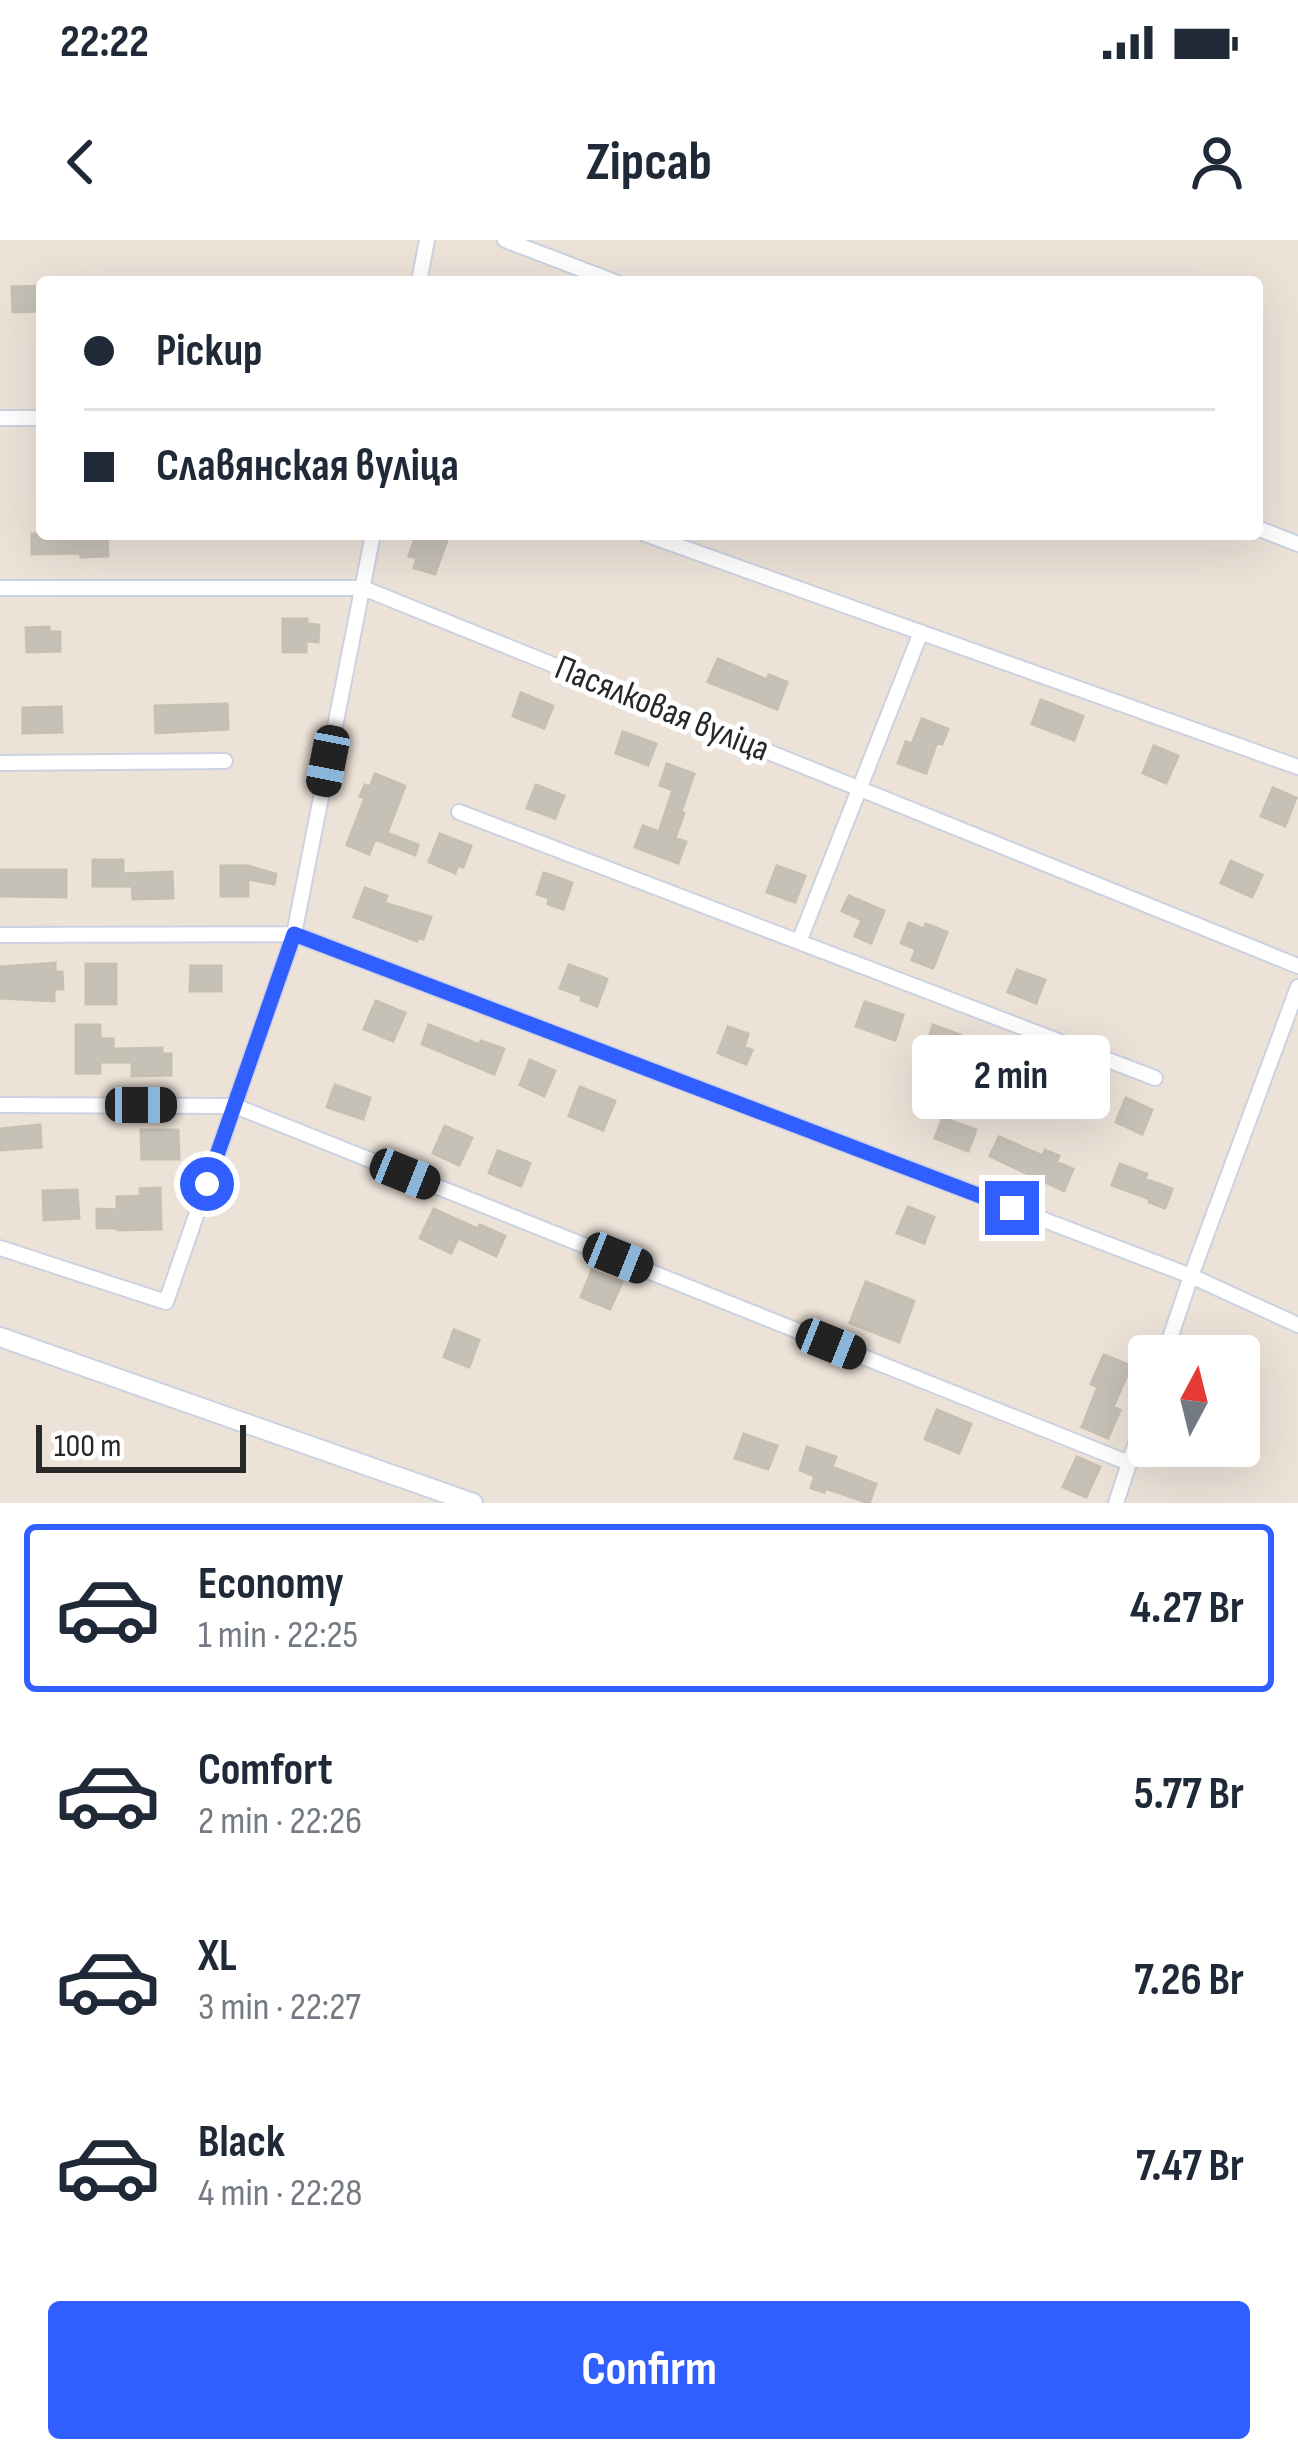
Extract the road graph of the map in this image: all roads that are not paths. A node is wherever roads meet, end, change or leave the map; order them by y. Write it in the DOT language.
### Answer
graph roads {
  1 [pos="427,240"];
  2 [pos="505,240"];
  3 [pos="420,276"];
  4 [pos="599,276"];
  5 [pos="0,418"];
  6 [pos="36,418"];
  7 [pos="1263,530"];
  8 [pos="372,540"];
  9 [pos="663,540"];
  10 [pos="1298,544"];
  11 [pos="0,588"];
  12 [pos="363,588"];
  13 [pos="921,632"];
  14 [pos="225,761"];
  15 [pos="0,763"];
  16 [pos="1298,767"];
  17 [pos="859,789"];
  18 [pos="459,812"];
  19 [pos="294,934"];
  20 [pos="0,935"];
  21 [pos="800,942"];
  22 [pos="1298,966"];
  23 [pos="1298,987"];
  24 [pos="1155,1078"];
  25 [pos="0,1105"];
  26 [pos="235,1106"];
  27 [pos="0,1248"];
  28 [pos="1191,1276"];
  29 [pos="1298,1325"];
  30 [pos="1171,1335"];
  31 [pos="0,1337"];
  32 [pos="1128,1462"];
  33 [pos="1128,1465"];
  34 [pos="473,1503"];
  35 [pos="1116,1503"];
  1 -- 3 [label="street"];
  2 -- 4 [label="street"];
  5 -- 6 [label="street"];
  7 -- 10 [label="street"];
  8 -- 12 [label="street"];
  9 -- 13 [label="street"];
  11 -- 12 [label="street, Пасялковая вуліца"];
  12 -- 17 [label="street, Пасялковая вуліца"];
  12 -- 19 [label="street"];
  13 -- 16 [label="street"];
  13 -- 17 [label="street"];
  14 -- 15 [label="street"];
  17 -- 21 [label="street"];
  17 -- 22 [label="street, Пасялковая вуліца"];
  18 -- 21 [label="street"];
  19 -- 20 [label="street"];
  19 -- 26 [label="street"];
  19 -- 28 [label="street"];
  21 -- 24 [label="street"];
  23 -- 28 [label="street"];
  25 -- 26 [label="street"];
  26 -- 27 [label="street"];
  26 -- 32 [label="street"];
  28 -- 29 [label="street"];
  28 -- 30 [label="street"];
  31 -- 34 [label="street"];
  33 -- 35 [label="street"];
}
